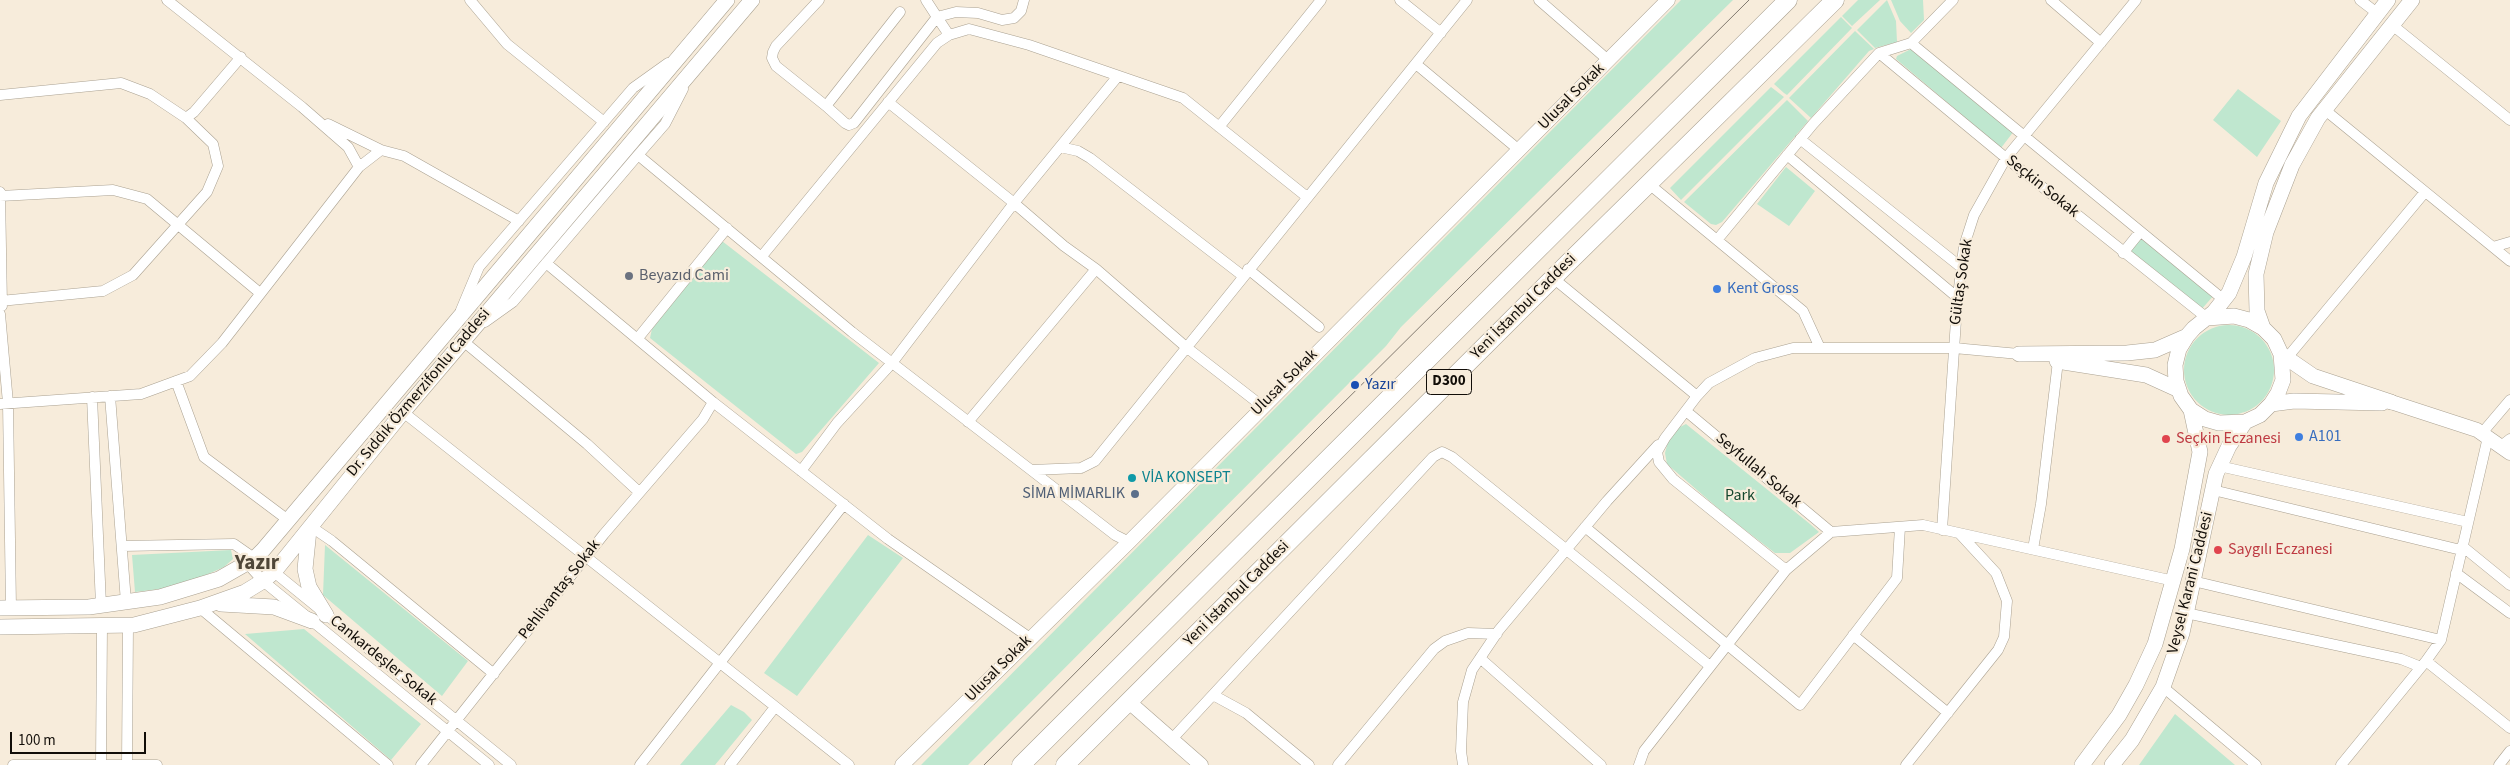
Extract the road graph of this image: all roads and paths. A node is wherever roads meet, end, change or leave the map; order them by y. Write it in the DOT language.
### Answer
graph roads {
  1 [pos="167,0"];
  2 [pos="470,0"];
  3 [pos="727,0"];
  4 [pos="752,0"];
  5 [pos="819,0"];
  6 [pos="926,0"];
  7 [pos="1024,0"];
  8 [pos="1321,0"];
  9 [pos="1400,0"];
  10 [pos="1467,0"];
  11 [pos="1539,0"];
  12 [pos="1668,0"];
  13 [pos="1788,0"];
  14 [pos="1835,0"];
  15 [pos="1953,0"];
  16 [pos="2051,0"];
  17 [pos="2136,0"];
  18 [pos="2360,0"];
  19 [pos="2388,0"];
  20 [pos="2412,0"];
  21 [pos="900,12"];
  22 [pos="2377,13"];
  23 [pos="937,16"];
  24 [pos="2391,24"];
  25 [pos="1441,33"];
  26 [pos="950,35"];
  27 [pos="1911,43"];
  28 [pos="2101,43"];
  29 [pos="1879,53"];
  30 [pos="681,54"];
  31 [pos="241,57"];
  32 [pos="1608,60"];
  33 [pos="1416,64"];
  34 [pos="693,69"];
  35 [pos="1118,76"];
  36 [pos="0,95"];
  37 [pos="888,102"];
  38 [pos="826,106"];
  39 [pos="302,107"];
  40 [pos="2324,110"];
  41 [pos="186,118"];
  42 [pos="2510,120"];
  43 [pos="604,122"];
  44 [pos="1220,127"];
  45 [pos="2023,136"];
  46 [pos="1800,139"];
  47 [pos="1060,147"];
  48 [pos="381,150"];
  49 [pos="1519,150"];
  50 [pos="638,155"];
  51 [pos="1786,155"];
  52 [pos="2006,158"];
  53 [pos="359,167"];
  54 [pos="1649,184"];
  55 [pos="0,192"];
  56 [pos="2425,192"];
  57 [pos="0,196"];
  58 [pos="1307,197"];
  59 [pos="1014,203"];
  60 [pos="519,221"];
  61 [pos="179,224"];
  62 [pos="726,228"];
  63 [pos="2140,232"];
  64 [pos="1717,240"];
  65 [pos="2510,242"];
  66 [pos="2493,247"];
  67 [pos="2123,253"];
  68 [pos="762,256"];
  69 [pos="2510,261"];
  70 [pos="546,263"];
  71 [pos="1962,268"];
  72 [pos="1096,269"];
  73 [pos="1246,273"];
  74 [pos="1552,278"];
  75 [pos="260,293"];
  76 [pos="1958,298"];
  77 [pos="2224,300"];
  78 [pos="1,306"];
  79 [pos="2207,318"];
  80 [pos="455,322"];
  81 [pos="1318,326"];
  82 [pos="2263,328"];
  83 [pos="2187,336"];
  84 [pos="466,337"];
  85 [pos="638,338"];
  86 [pos="1186,347"];
  87 [pos="1820,348"];
  88 [pos="1954,348"];
  89 [pos="2019,354"];
  90 [pos="2284,357"];
  91 [pos="2058,361"];
  92 [pos="892,363"];
  93 [pos="176,381"];
  94 [pos="2179,390"];
  95 [pos="110,396"];
  96 [pos="1697,396"];
  97 [pos="92,397"];
  98 [pos="2510,400"];
  99 [pos="713,402"];
  100 [pos="2391,402"];
  101 [pos="4,403"];
  102 [pos="2271,404"];
  103 [pos="1262,406"];
  104 [pos="2191,410"];
  105 [pos="1686,411"];
  106 [pos="402,412"];
  107 [pos="968,422"];
  108 [pos="2245,422"];
  109 [pos="2485,435"];
  110 [pos="1665,438"];
  111 [pos="2507,446"];
  112 [pos="2219,466"];
  113 [pos="801,470"];
  114 [pos="1031,470"];
  115 [pos="2213,490"];
  116 [pos="639,492"];
  117 [pos="844,504"];
  118 [pos="288,520"];
  119 [pos="2468,522"];
  120 [pos="310,526"];
  121 [pos="1900,527"];
  122 [pos="1585,528"];
  123 [pos="1942,530"];
  124 [pos="1831,532"];
  125 [pos="1959,533"];
  126 [pos="1129,542"];
  127 [pos="122,546"];
  128 [pos="2462,548"];
  129 [pos="1566,549"];
  130 [pos="2033,549"];
  131 [pos="586,557"];
  132 [pos="250,561"];
  133 [pos="1786,570"];
  134 [pos="2456,573"];
  135 [pos="268,576"];
  136 [pos="2174,581"];
  137 [pos="2193,581"];
  138 [pos="2510,585"];
  139 [pos="126,602"];
  140 [pos="102,605"];
  141 [pos="206,606"];
  142 [pos="6,608"];
  143 [pos="2186,613"];
  144 [pos="2510,613"];
  145 [pos="319,618"];
  146 [pos="128,624"];
  147 [pos="102,625"];
  148 [pos="0,627"];
  149 [pos="1496,634"];
  150 [pos="1853,635"];
  151 [pos="1030,638"];
  152 [pos="2441,640"];
  153 [pos="1727,646"];
  154 [pos="1480,658"];
  155 [pos="720,663"];
  156 [pos="2424,664"];
  157 [pos="1710,666"];
  158 [pos="494,674"];
  159 [pos="2163,687"];
  160 [pos="1213,695"];
  161 [pos="1129,702"];
  162 [pos="775,707"];
  163 [pos="1948,713"];
  164 [pos="457,720"];
  165 [pos="2510,728"];
  166 [pos="448,732"];
  167 [pos="1172,739"];
  168 [pos="2510,751"];
  169 [pos="13,765"];
  170 [pos="101,765"];
  171 [pos="128,765"];
  172 [pos="157,765"];
  173 [pos="388,765"];
  174 [pos="422,765"];
  175 [pos="489,765"];
  176 [pos="511,765"];
  177 [pos="640,765"];
  178 [pos="730,765"];
  179 [pos="849,765"];
  180 [pos="902,765"];
  181 [pos="1021,765"];
  182 [pos="1066,765"];
  183 [pos="1201,765"];
  184 [pos="1309,765"];
  185 [pos="1338,765"];
  186 [pos="1463,765"];
  187 [pos="1601,765"];
  188 [pos="1639,765"];
  189 [pos="1906,765"];
  190 [pos="2082,765"];
  191 [pos="2112,765"];
  192 [pos="2256,765"];
  193 [pos="2342,765"];
  194 [pos="2499,765"];
  1 -- 31 [label="street"];
  2 -- 43 [label="street"];
  3 -- 30 [label="main road, Dr. Sıddık Özmerzifonlu Caddesi"];
  4 -- 34 [label="main road, Dr. Sıddık Özmerzifonlu Caddesi"];
  5 -- 38 [label="street"];
  6 -- 23 [label="street"];
  7 -- 23 [label="street"];
  8 -- 44 [label="street"];
  9 -- 25 [label="street"];
  10 -- 25 [label="street"];
  11 -- 32 [label="street"];
  12 -- 32 [label="street, Ulusal Sokak"];
  13 -- 181 [label="highway, Yeni İstanbul Caddesi / D300"];
  14 -- 54 [label="highway, Yeni İstanbul Caddesi / D300"];
  15 -- 27 [label="street"];
  16 -- 28 [label="street"];
  17 -- 28 [label="street, Gültaş Sokak"];
  18 -- 22 [label="street"];
  19 -- 22 [label="main road"];
  20 -- 24 [label="main road"];
  21 -- 38 [label="street"];
  22 -- 77 [label="main road"];
  23 -- 26 [label="street"];
  23 -- 38 [label="street"];
  24 -- 40 [label="main road"];
  24 -- 42 [label="street"];
  25 -- 33 [label="street"];
  26 -- 35 [label="street"];
  26 -- 37 [label="street"];
  27 -- 29 [label="street"];
  27 -- 45 [label="street, Seçkin Sokak"];
  28 -- 45 [label="street, Gültaş Sokak"];
  29 -- 46 [label="street"];
  29 -- 52 [label="street, Seçkin Sokak"];
  30 -- 43 [label="street"];
  30 -- 80 [label="main road, Dr. Sıddık Özmerzifonlu Caddesi"];
  31 -- 39 [label="street"];
  31 -- 41 [label="street"];
  32 -- 49 [label="street, Ulusal Sokak"];
  33 -- 49 [label="street"];
  33 -- 58 [label="street"];
  34 -- 50 [label="street"];
  34 -- 84 [label="main road, Dr. Sıddık Özmerzifonlu Caddesi"];
  35 -- 44 [label="street"];
  35 -- 47 [label="street"];
  36 -- 41 [label="street"];
  37 -- 59 [label="street"];
  37 -- 68 [label="street"];
  39 -- 48 [label="street"];
  39 -- 53 [label="street"];
  40 -- 56 [label="street"];
  40 -- 82 [label="main road"];
  41 -- 61 [label="street"];
  43 -- 60 [label="street"];
  44 -- 58 [label="street"];
  45 -- 52 [label="street, Gültaş Sokak"];
  45 -- 63 [label="street, Seçkin Sokak"];
  46 -- 51 [label="street"];
  46 -- 71 [label="street"];
  47 -- 59 [label="street"];
  47 -- 73 [label="street"];
  48 -- 53 [label="street"];
  48 -- 60 [label="street"];
  49 -- 103 [label="street, Ulusal Sokak"];
  50 -- 62 [label="street"];
  50 -- 70 [label="street"];
  51 -- 64 [label="street"];
  51 -- 76 [label="street"];
  52 -- 67 [label="street, Seçkin Sokak"];
  52 -- 71 [label="street, Gültaş Sokak"];
  53 -- 75 [label="street"];
  54 -- 64 [label="street"];
  54 -- 74 [label="highway, Yeni İstanbul Caddesi / D300"];
  55 -- 57 [label="street"];
  56 -- 66 [label="street"];
  56 -- 90 [label="street"];
  57 -- 61 [label="street"];
  57 -- 78 [label="street"];
  58 -- 73 [label="street"];
  59 -- 72 [label="street"];
  59 -- 92 [label="street"];
  60 -- 80 [label="street"];
  61 -- 75 [label="street"];
  61 -- 78 [label="street"];
  62 -- 68 [label="street"];
  62 -- 85 [label="street"];
  63 -- 67 [label="street"];
  63 -- 77 [label="street, Seçkin Sokak"];
  64 -- 87 [label="street"];
  65 -- 66 [label="street"];
  66 -- 69 [label="street"];
  67 -- 79 [label="street, Seçkin Sokak"];
  68 -- 92 [label="street"];
  70 -- 84 [label="street"];
  70 -- 85 [label="street"];
  71 -- 76 [label="street, Gültaş Sokak"];
  72 -- 86 [label="street"];
  72 -- 107 [label="street"];
  73 -- 81 [label="street"];
  73 -- 86 [label="street"];
  74 -- 96 [label="street"];
  74 -- 161 [label="highway, Yeni İstanbul Caddesi / D300"];
  75 -- 93 [label="street"];
  76 -- 88 [label="street, Gültaş Sokak"];
  77 -- 79 [label="main road"];
  78 -- 101 [label="street"];
  79 -- 82 [label="main road"];
  79 -- 83 [label="main road"];
  80 -- 118 [label="main road, Dr. Sıddık Özmerzifonlu Caddesi"];
  82 -- 90 [label="main road"];
  83 -- 89 [label="main road"];
  83 -- 94 [label="main road"];
  84 -- 106 [label="main road, Dr. Sıddık Özmerzifonlu Caddesi"];
  84 -- 116 [label="street"];
  85 -- 99 [label="street"];
  86 -- 103 [label="street"];
  86 -- 114 [label="street"];
  87 -- 88 [label="street"];
  87 -- 96 [label="street"];
  88 -- 89 [label="street"];
  88 -- 123 [label="street, Gültaş Sokak"];
  89 -- 91 [label="main road"];
  90 -- 100 [label="main road"];
  90 -- 102 [label="main road"];
  91 -- 94 [label="main road"];
  91 -- 130 [label="street"];
  92 -- 107 [label="street"];
  92 -- 113 [label="street"];
  93 -- 95 [label="street"];
  93 -- 118 [label="street"];
  94 -- 104 [label="main road"];
  95 -- 97 [label="street"];
  95 -- 127 [label="street"];
  96 -- 105 [label="street"];
  97 -- 101 [label="street"];
  97 -- 140 [label="street"];
  98 -- 109 [label="street"];
  99 -- 113 [label="street"];
  99 -- 116 [label="street, Pehlivantaş Sokak"];
  100 -- 102 [label="main road"];
  100 -- 109 [label="street"];
  101 -- 142 [label="street"];
  102 -- 108 [label="main road"];
  103 -- 126 [label="street, Ulusal Sokak"];
  104 -- 108 [label="main road"];
  104 -- 136 [label="main road, Veysel Karani Caddesi"];
  105 -- 110 [label="street"];
  105 -- 124 [label="street, Seyfullah Sokak"];
  106 -- 120 [label="main road, Dr. Sıddık Özmerzifonlu Caddesi"];
  106 -- 131 [label="street"];
  107 -- 114 [label="street"];
  108 -- 112 [label="main road, Veysel Karani Caddesi"];
  109 -- 111 [label="street"];
  109 -- 119 [label="street"];
  110 -- 122 [label="street"];
  110 -- 133 [label="street"];
  112 -- 115 [label="main road, Veysel Karani Caddesi"];
  112 -- 119 [label="street"];
  113 -- 117 [label="street"];
  114 -- 126 [label="street"];
  115 -- 128 [label="street"];
  115 -- 137 [label="main road, Veysel Karani Caddesi"];
  116 -- 131 [label="street, Pehlivantaş Sokak"];
  117 -- 151 [label="street"];
  117 -- 155 [label="street"];
  118 -- 132 [label="main road, Dr. Sıddık Özmerzifonlu Caddesi"];
  119 -- 128 [label="street"];
  120 -- 135 [label="main road, Dr. Sıddık Özmerzifonlu Caddesi"];
  120 -- 145 [label="main road"];
  120 -- 158 [label="street"];
  121 -- 123 [label="street"];
  121 -- 124 [label="street"];
  121 -- 150 [label="street"];
  122 -- 129 [label="street"];
  122 -- 153 [label="street"];
  123 -- 125 [label="street"];
  124 -- 133 [label="street"];
  125 -- 130 [label="street"];
  125 -- 163 [label="street"];
  126 -- 151 [label="street, Ulusal Sokak"];
  127 -- 132 [label="street, Cankardeşler Sokak"];
  127 -- 139 [label="street"];
  128 -- 134 [label="street"];
  128 -- 138 [label="street"];
  129 -- 149 [label="street"];
  129 -- 157 [label="street"];
  129 -- 160 [label="street"];
  130 -- 136 [label="street"];
  131 -- 155 [label="street"];
  131 -- 158 [label="street, Pehlivantaş Sokak"];
  132 -- 135 [label="street, Cankardeşler Sokak"];
  132 -- 139 [label="main road, Dr. Sıddık Özmerzifonlu Caddesi"];
  133 -- 153 [label="street"];
  134 -- 144 [label="street"];
  134 -- 152 [label="street"];
  135 -- 141 [label="main road, Dr. Sıddık Özmerzifonlu Caddesi"];
  135 -- 145 [label="street, Cankardeşler Sokak"];
  136 -- 190 [label="main road, Veysel Karani Caddesi"];
  137 -- 143 [label="main road, Veysel Karani Caddesi"];
  137 -- 152 [label="street"];
  139 -- 140 [label="main road, Dr. Sıddık Özmerzifonlu Caddesi"];
  140 -- 142 [label="main road, Dr. Sıddık Özmerzifonlu Caddesi"];
  141 -- 145 [label="main road"];
  141 -- 146 [label="main road, Dr. Sıddık Özmerzifonlu Caddesi"];
  141 -- 173 [label="street"];
  143 -- 156 [label="street"];
  143 -- 159 [label="main road, Veysel Karani Caddesi"];
  145 -- 164 [label="street, Cankardeşler Sokak"];
  145 -- 166 [label="street, Cankardeşler Sokak"];
  146 -- 147 [label="main road, Dr. Sıddık Özmerzifonlu Caddesi"];
  146 -- 171 [label="street"];
  147 -- 148 [label="main road, Dr. Sıddık Özmerzifonlu Caddesi"];
  147 -- 170 [label="street"];
  149 -- 154 [label="street"];
  149 -- 185 [label="street"];
  150 -- 153 [label="street"];
  150 -- 163 [label="street"];
  151 -- 180 [label="street, Ulusal Sokak"];
  152 -- 156 [label="street"];
  153 -- 157 [label="street"];
  154 -- 186 [label="street"];
  154 -- 187 [label="street"];
  155 -- 162 [label="street"];
  155 -- 177 [label="street"];
  156 -- 165 [label="street"];
  156 -- 193 [label="street"];
  157 -- 188 [label="street"];
  158 -- 164 [label="street, Pehlivantaş Sokak"];
  159 -- 191 [label="main road, Veysel Karani Caddesi"];
  159 -- 192 [label="street"];
  160 -- 167 [label="street"];
  160 -- 184 [label="street"];
  161 -- 167 [label="street"];
  161 -- 182 [label="highway, Yeni İstanbul Caddesi / D300"];
  162 -- 178 [label="street"];
  162 -- 179 [label="street"];
  163 -- 189 [label="street"];
  164 -- 166 [label="street, Pehlivantaş Sokak"];
  164 -- 176 [label="street, Cankardeşler Sokak"];
  166 -- 174 [label="street, Pehlivantaş Sokak"];
  166 -- 175 [label="street, Cankardeşler Sokak"];
  167 -- 183 [label="street"];
  168 -- 194 [label="street"];
  169 -- 170 [label="street"];
  170 -- 171 [label="street"];
  171 -- 172 [label="street"];
}
